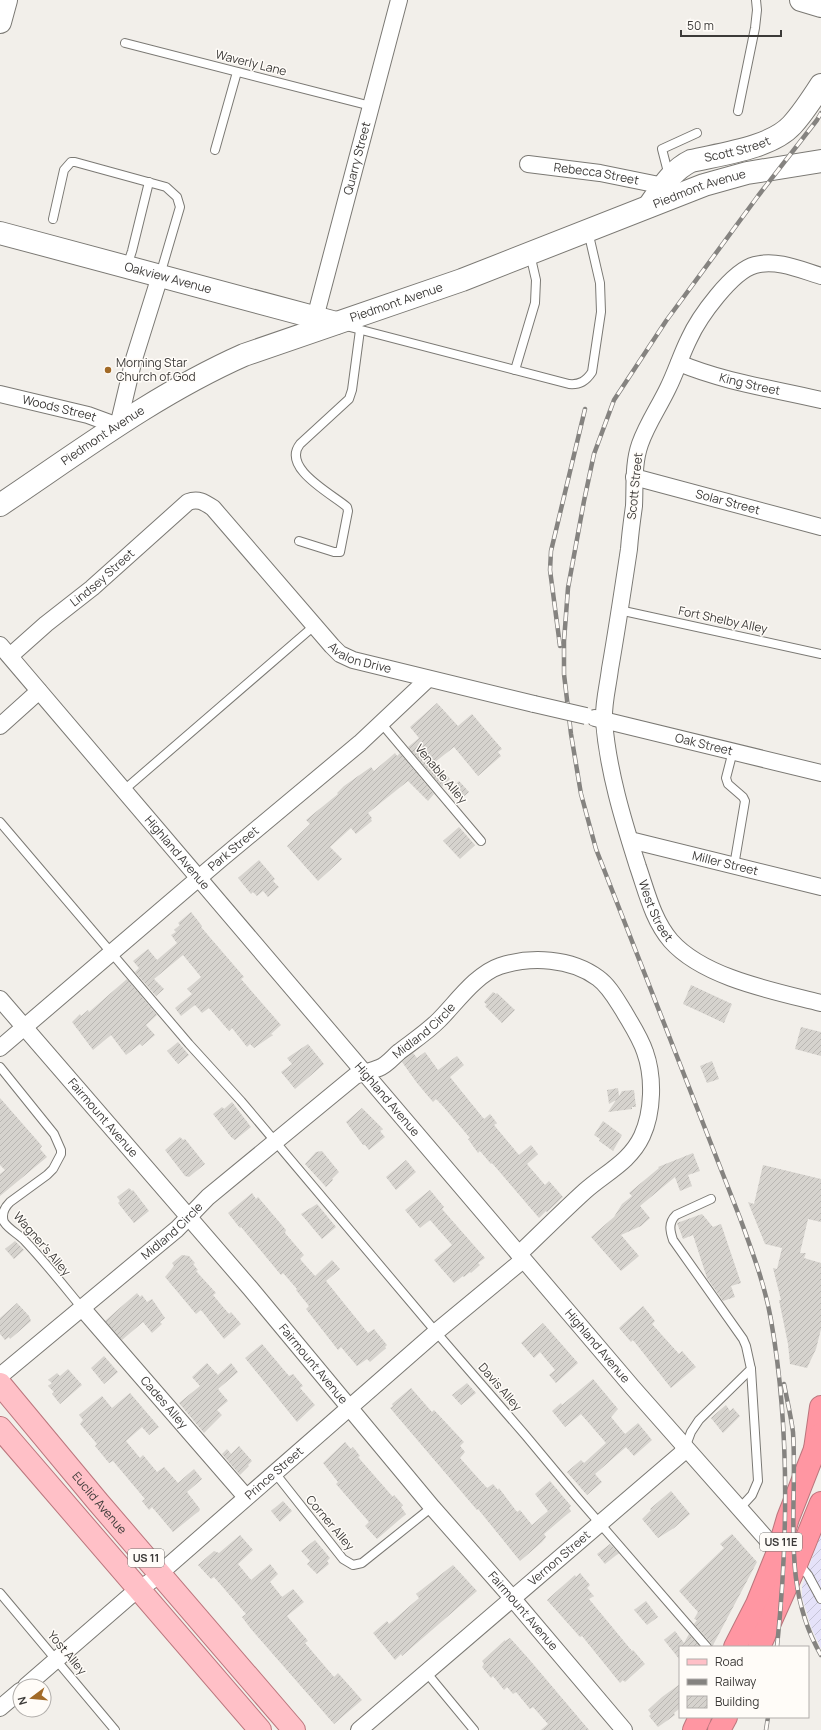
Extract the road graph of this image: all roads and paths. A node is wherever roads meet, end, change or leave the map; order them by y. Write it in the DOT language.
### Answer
graph roads {
  1 [pos="6,0"];
  2 [pos="399,0"];
  3 [pos="756,0"];
  4 [pos="801,0"];
  5 [pos="821,6"];
  6 [pos="0,22"];
  7 [pos="125,43"];
  8 [pos="237,72"];
  9 [pos="821,85"];
  10 [pos="371,106"];
  11 [pos="738,111"];
  12 [pos="697,133"];
  13 [pos="215,150"];
  14 [pos="821,161"];
  15 [pos="528,164"];
  16 [pos="149,182"];
  17 [pos="666,183"];
  18 [pos="649,206"];
  19 [pos="52,219"];
  20 [pos="588,231"];
  21 [pos="0,233"];
  22 [pos="530,253"];
  23 [pos="127,267"];
  24 [pos="160,276"];
  25 [pos="821,276"];
  26 [pos="325,320"];
  27 [pos="360,330"];
  28 [pos="679,363"];
  29 [pos="516,370"];
  30 [pos="0,394"];
  31 [pos="821,400"];
  32 [pos="118,426"];
  33 [pos="634,477"];
  34 [pos="195,499"];
  35 [pos="0,505"];
  36 [pos="821,527"];
  37 [pos="299,541"];
  38 [pos="619,610"];
  39 [pos="314,626"];
  40 [pos="5,651"];
  41 [pos="821,654"];
  42 [pos="428,679"];
  43 [pos="39,691"];
  44 [pos="586,716"];
  45 [pos="604,720"];
  46 [pos="381,723"];
  47 [pos="0,726"];
  48 [pos="733,751"];
  49 [pos="821,773"];
  50 [pos="124,790"];
  51 [pos="0,822"];
  52 [pos="630,840"];
  53 [pos="481,841"];
  54 [pos="734,866"];
  55 [pos="199,878"];
  56 [pos="821,887"];
  57 [pos="112,953"];
  58 [pos="0,999"];
  59 [pos="821,1003"];
  60 [pos="24,1028"];
  61 [pos="0,1048"];
  62 [pos="0,1067"];
  63 [pos="365,1072"];
  64 [pos="275,1142"];
  65 [pos="711,1199"];
  66 [pos="188,1216"];
  67 [pos="521,1257"];
  68 [pos="82,1308"];
  69 [pos="436,1332"];
  70 [pos="751,1369"];
  71 [pos="0,1376"];
  72 [pos="0,1384"];
  73 [pos="821,1407"];
  74 [pos="350,1408"];
  75 [pos="0,1428"];
  76 [pos="818,1442"];
  77 [pos="685,1448"];
  78 [pos="275,1472"];
  79 [pos="246,1497"];
  80 [pos="821,1503"];
  81 [pos="432,1507"];
  82 [pos="739,1509"];
  83 [pos="600,1524"];
  84 [pos="787,1557"];
  85 [pos="160,1573"];
  86 [pos="140,1589"];
  87 [pos="0,1593"];
  88 [pos="513,1599"];
  89 [pos="821,1599"];
  90 [pos="706,1646"];
  91 [pos="736,1646"];
  92 [pos="759,1646"];
  93 [pos="57,1660"];
  94 [pos="426,1672"];
  95 [pos="36,1678"];
  96 [pos="12,1698"];
  97 [pos="0,1708"];
  98 [pos="700,1718"];
  99 [pos="725,1718"];
  100 [pos="115,1730"];
  101 [pos="260,1730"];
  102 [pos="294,1730"];
  103 [pos="359,1730"];
  104 [pos="474,1730"];
  105 [pos="624,1730"];
  106 [pos="694,1730"];
  107 [pos="719,1730"];
  1 -- 6 [label="main road"];
  2 -- 10 [label="street, Quarry Street"];
  3 -- 11 [label="lane"];
  4 -- 5 [label="main road"];
  7 -- 8 [label="lane, Waverly Lane"];
  8 -- 10 [label="lane, Waverly Lane"];
  8 -- 13 [label="lane"];
  9 -- 17 [label="main road, Scott Street"];
  10 -- 26 [label="street, Quarry Street"];
  12 -- 17 [label="lane"];
  14 -- 18 [label="main road, Piedmont Avenue"];
  15 -- 17 [label="street, Rebecca Street"];
  16 -- 19 [label="lane"];
  16 -- 23 [label="lane"];
  16 -- 24 [label="lane"];
  17 -- 18 [label="main road, Scott Street"];
  18 -- 20 [label="main road, Piedmont Avenue"];
  20 -- 22 [label="main road, Piedmont Avenue"];
  20 -- 29 [label="lane"];
  21 -- 23 [label="main road, Oakview Avenue"];
  22 -- 26 [label="main road, Piedmont Avenue"];
  22 -- 29 [label="lane"];
  23 -- 24 [label="main road, Oakview Avenue"];
  24 -- 26 [label="main road, Oakview Avenue"];
  24 -- 32 [label="street"];
  25 -- 28 [label="street, Scott Street"];
  26 -- 27 [label="lane"];
  26 -- 32 [label="main road, Piedmont Avenue"];
  27 -- 29 [label="lane"];
  27 -- 37 [label="lane"];
  28 -- 31 [label="street, King Street"];
  28 -- 33 [label="street, Scott Street"];
  30 -- 32 [label="street, Woods Street"];
  32 -- 35 [label="main road, Piedmont Avenue"];
  33 -- 36 [label="street, Solar Street"];
  33 -- 38 [label="street, Scott Street"];
  34 -- 39 [label="street, Avalon Drive"];
  34 -- 40 [label="street, Lindsey Street"];
  38 -- 41 [label="lane, Fort Shelby Alley"];
  38 -- 45 [label="street, Scott Street"];
  39 -- 42 [label="street, Avalon Drive"];
  39 -- 50 [label="lane"];
  40 -- 43 [label="street, Highland Avenue"];
  42 -- 44 [label="street, Avalon Drive, bridge"];
  42 -- 46 [label="street, Park Street"];
  43 -- 47 [label="street"];
  43 -- 50 [label="street, Highland Avenue"];
  44 -- 45 [label="street, Oak Street"];
  45 -- 48 [label="street, Oak Street"];
  45 -- 52 [label="street, West Street"];
  46 -- 53 [label="lane, Venable Alley"];
  46 -- 55 [label="street, Park Street"];
  48 -- 49 [label="street, Oak Street"];
  48 -- 54 [label="lane"];
  50 -- 55 [label="street, Highland Avenue"];
  51 -- 57 [label="lane, Davis Alley"];
  52 -- 54 [label="street, Miller Street"];
  52 -- 59 [label="street, West Street"];
  54 -- 56 [label="street, Miller Street"];
  55 -- 57 [label="street, Park Street"];
  55 -- 63 [label="street, Highland Avenue"];
  57 -- 60 [label="street, Park Street"];
  57 -- 64 [label="lane, Davis Alley"];
  58 -- 60 [label="street, Fairmount Avenue"];
  60 -- 61 [label="street, Park Street"];
  60 -- 66 [label="street, Fairmount Avenue"];
  62 -- 68 [label="lane, Wagner's Alley"];
  63 -- 64 [label="street, Midland Circle"];
  63 -- 67 [label="street, Highland Avenue"];
  63 -- 67 [label="street, Midland Circle"];
  64 -- 66 [label="street, Midland Circle"];
  64 -- 69 [label="lane, Davis Alley"];
  65 -- 70 [label="lane"];
  66 -- 68 [label="street, Midland Circle"];
  66 -- 74 [label="street, Fairmount Avenue"];
  67 -- 69 [label="street, Prince Street"];
  67 -- 77 [label="street, Highland Avenue"];
  68 -- 71 [label="street, Midland Circle"];
  68 -- 79 [label="street, Cades Alley"];
  69 -- 74 [label="street, Prince Street"];
  69 -- 83 [label="lane, Davis Alley"];
  70 -- 77 [label="lane"];
  70 -- 82 [label="lane"];
  72 -- 85 [label="main road, Euclid Avenue / US 11"];
  73 -- 76 [label="highway"];
  74 -- 78 [label="street, Prince Street"];
  74 -- 81 [label="street, Fairmount Avenue"];
  75 -- 86 [label="main road, US 11"];
  76 -- 84 [label="highway, US 11E"];
  77 -- 82 [label="street, Highland Avenue"];
  77 -- 83 [label="street, Vernon Street"];
  78 -- 79 [label="street, Prince Street"];
  78 -- 81 [label="lane, Corner Alley"];
  79 -- 85 [label="street, Prince Street"];
  80 -- 84 [label="highway, US 11E"];
  81 -- 88 [label="street, Fairmount Avenue"];
  82 -- 84 [label="street, Highland Avenue"];
  83 -- 88 [label="street, Vernon Street"];
  83 -- 90 [label="lane, Davis Alley"];
  84 -- 89 [label="lane"];
  84 -- 91 [label="highway, US 11E"];
  84 -- 92 [label="highway, US 11E"];
  85 -- 86 [label="street, Prince Street"];
  85 -- 102 [label="main road, Euclid Avenue / US 11"];
  86 -- 93 [label="street, Prince Street"];
  86 -- 101 [label="main road, US 11"];
  87 -- 93 [label="lane, Yost Alley"];
  88 -- 94 [label="street, Vernon Street"];
  88 -- 105 [label="street, Fairmount Avenue"];
  93 -- 95 [label="street, Prince Street"];
  93 -- 100 [label="lane, Yost Alley"];
  94 -- 103 [label="street, Vernon Street"];
  94 -- 104 [label="lane"];
  96 -- 97 [label="street"];
  98 -- 106 [label="highway"];
  99 -- 107 [label="highway"];
}
